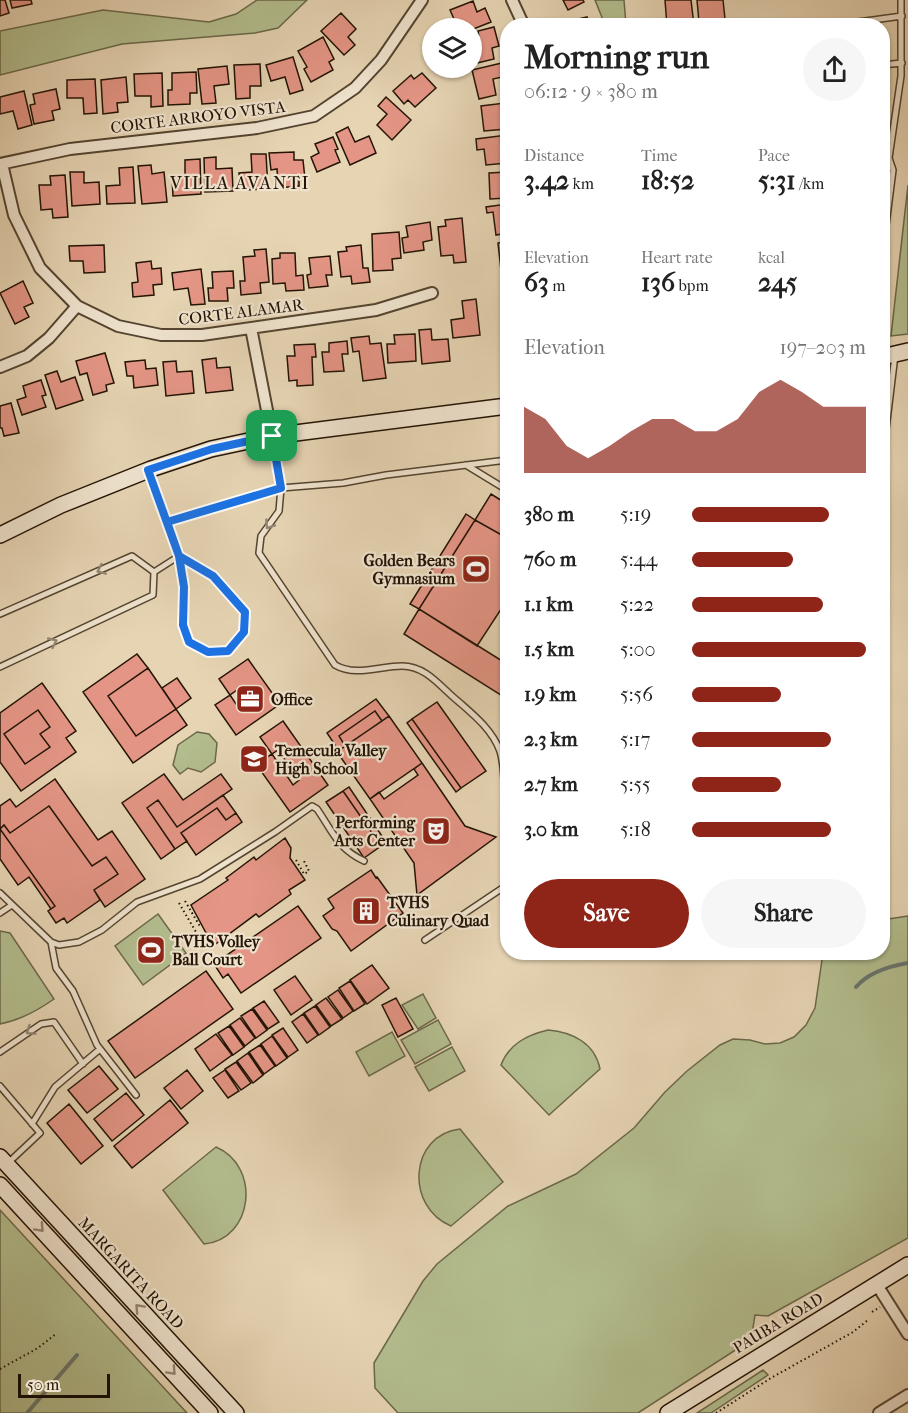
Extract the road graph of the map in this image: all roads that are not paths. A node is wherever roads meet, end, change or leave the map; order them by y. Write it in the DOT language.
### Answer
graph roads {
  1 [pos="422,0"];
  2 [pos="512,0"];
  3 [pos="901,0"];
  4 [pos="902,16"];
  5 [pos="520,18"];
  6 [pos="887,18"];
  7 [pos="902,63"];
  8 [pos="890,64"];
  9 [pos="890,151"];
  10 [pos="890,162"];
  11 [pos="1,164"];
  12 [pos="890,198"];
  13 [pos="432,293"];
  14 [pos="77,306"];
  15 [pos="251,328"];
  16 [pos="900,352"];
  17 [pos="0,368"];
  18 [pos="500,407"];
  19 [pos="890,413"];
  20 [pos="272,436"];
  21 [pos="500,461"];
  22 [pos="466,465"];
  23 [pos="148,470"];
  24 [pos="500,486"];
  25 [pos="281,488"];
  26 [pos="167,522"];
  27 [pos="0,536"];
  28 [pos="179,556"];
  29 [pos="154,572"];
  30 [pos="0,614"];
  31 [pos="0,667"];
  32 [pos="500,752"];
  33 [pos="364,861"];
  34 [pos="500,890"];
  35 [pos="0,893"];
  36 [pos="12,905"];
  37 [pos="0,913"];
  38 [pos="425,940"];
  39 [pos="51,942"];
  40 [pos="100,1049"];
  41 [pos="0,1052"];
  42 [pos="83,1064"];
  43 [pos="0,1086"];
  44 [pos="136,1095"];
  45 [pos="32,1124"];
  46 [pos="3,1160"];
  47 [pos="0,1185"];
  48 [pos="908,1265"];
  49 [pos="877,1285"];
  50 [pos="908,1335"];
  51 [pos="908,1395"];
  52 [pos="687,1408"];
  53 [pos="210,1413"];
  54 [pos="236,1413"];
  55 [pos="668,1413"];
  56 [pos="879,1413"];
  1 -- 11 [label="street, CORTE ARROYO VISTA"];
  2 -- 5 [label="street"];
  3 -- 4 [label="lane"];
  4 -- 6 [label="lane"];
  4 -- 7 [label="lane"];
  7 -- 8 [label="lane"];
  7 -- 9 [label="lane"];
  10 -- 12 [label="lane"];
  11 -- 14 [label="street, CORTE ALAMAR"];
  13 -- 15 [label="street, CORTE ALAMAR"];
  14 -- 15 [label="street, CORTE ALAMAR"];
  14 -- 17 [label="street"];
  15 -- 20 [label="street"];
  16 -- 19 [label="lane"];
  18 -- 20 [label="main road"];
  20 -- 23 [label="main road"];
  20 -- 25 [label="lane"];
  21 -- 22 [label="lane"];
  22 -- 24 [label="lane"];
  22 -- 25 [label="lane"];
  23 -- 26 [label="lane"];
  23 -- 27 [label="main road"];
  25 -- 26 [label="lane"];
  25 -- 32 [label="lane, one-way"];
  26 -- 28 [label="lane"];
  28 -- 28 [label="lane"];
  28 -- 29 [label="lane"];
  29 -- 30 [label="lane, one-way"];
  31 -- 29 [label="lane, one-way"];
  33 -- 39 [label="lane"];
  34 -- 38 [label="lane"];
  35 -- 36 [label="lane"];
  36 -- 37 [label="lane"];
  36 -- 39 [label="lane"];
  39 -- 40 [label="lane"];
  40 -- 42 [label="lane"];
  40 -- 44 [label="lane"];
  42 -- 41 [label="lane, one-way"];
  42 -- 45 [label="lane"];
  43 -- 45 [label="lane"];
  45 -- 46 [label="lane"];
  54 -- 46 [label="main road, MARGARITA ROAD, one-way"];
  47 -- 53 [label="main road, one-way"];
  48 -- 49 [label="main road, PAUBA ROAD"];
  49 -- 50 [label="street"];
  49 -- 52 [label="main road, PAUBA ROAD"];
  51 -- 56 [label="street"];
  52 -- 55 [label="main road, PAUBA ROAD"];
}
